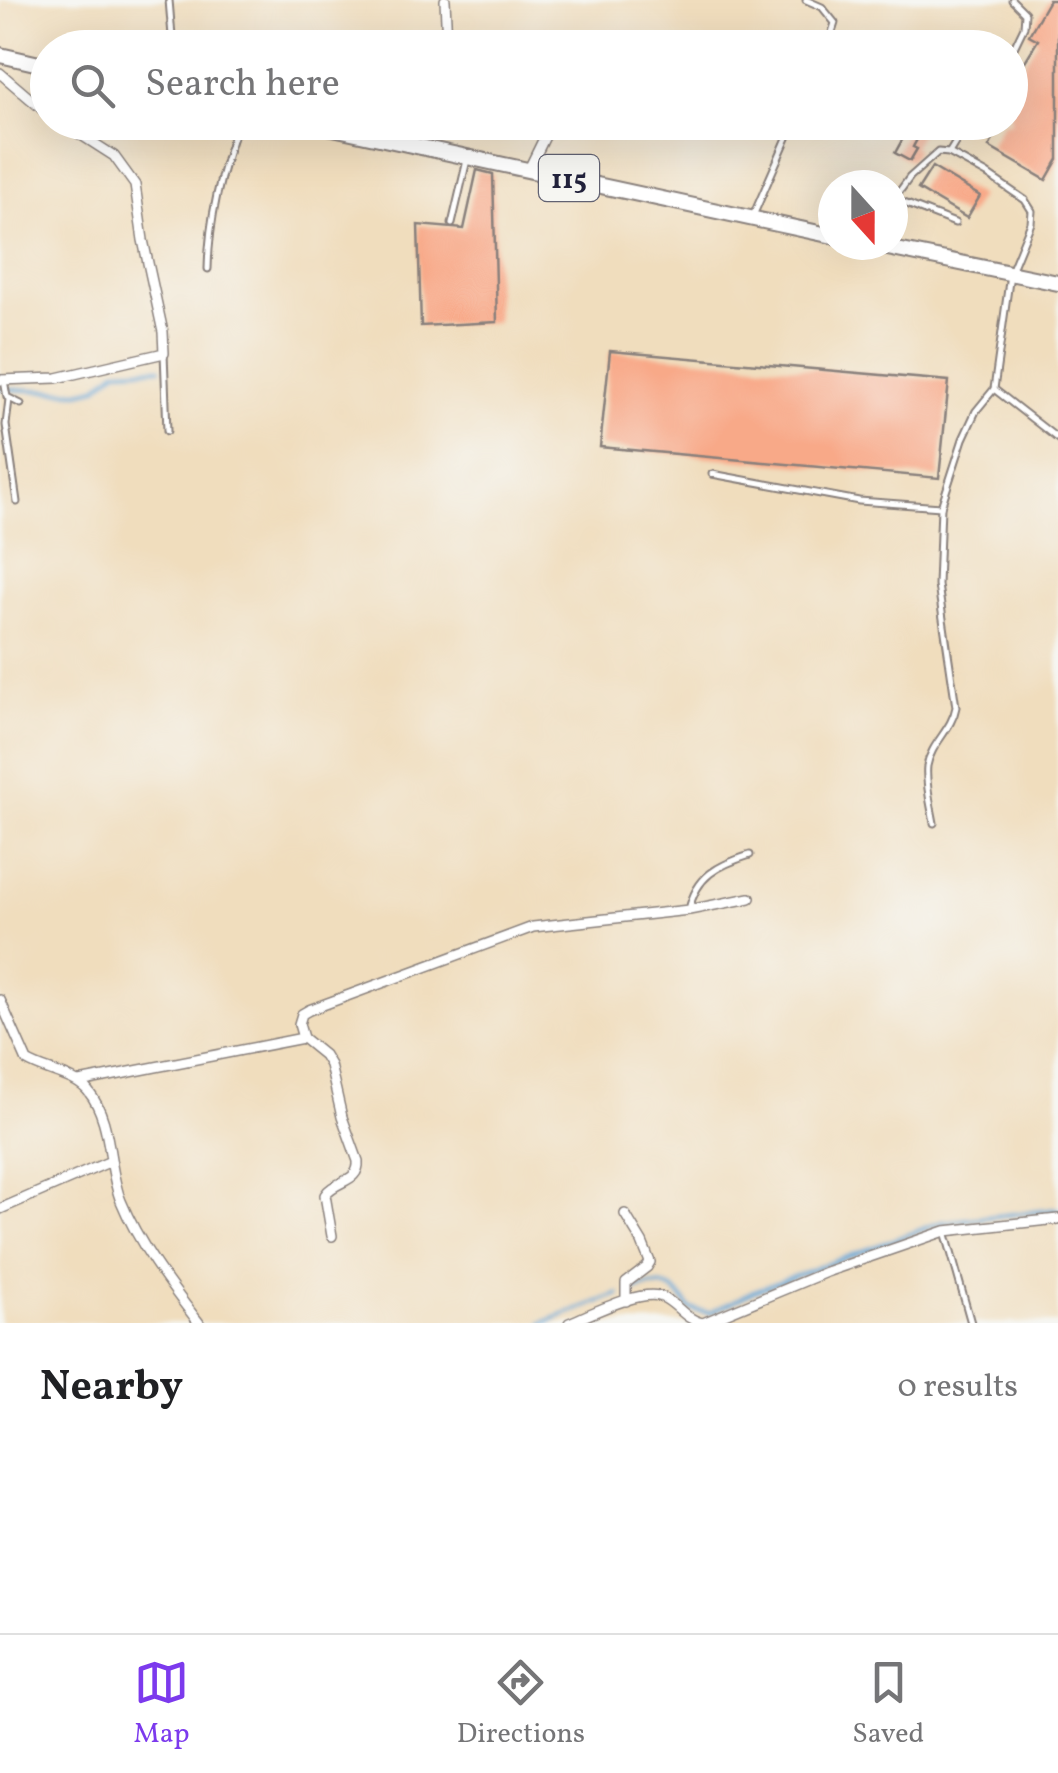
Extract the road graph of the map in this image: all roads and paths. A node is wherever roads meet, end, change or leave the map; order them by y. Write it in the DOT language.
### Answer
graph roads {
  1 [pos="169,0"];
  2 [pos="445,0"];
  3 [pos="806,0"];
  4 [pos="1012,0"];
  5 [pos="172,30"];
  6 [pos="446,30"];
  7 [pos="833,30"];
  8 [pos="1023,30"];
  9 [pos="0,56"];
  10 [pos="30,62"];
  11 [pos="0,73"];
  12 [pos="30,99"];
  13 [pos="89,140"];
  14 [pos="231,140"];
  15 [pos="387,140"];
  16 [pos="543,140"];
  17 [pos="786,140"];
  18 [pos="958,140"];
  19 [pos="950,153"];
  20 [pos="468,158"];
  21 [pos="529,169"];
  22 [pos="752,218"];
  23 [pos="955,223"];
  24 [pos="452,224"];
  25 [pos="818,233"];
  26 [pos="908,252"];
  27 [pos="208,269"];
  28 [pos="1010,274"];
  29 [pos="1058,283"];
  30 [pos="164,353"];
  31 [pos="2,380"];
  32 [pos="994,390"];
  33 [pos="9,398"];
  34 [pos="21,404"];
  35 [pos="167,431"];
  36 [pos="1058,439"];
  37 [pos="712,474"];
  38 [pos="17,502"];
  39 [pos="941,507"];
  40 [pos="934,824"];
  41 [pos="750,856"];
  42 [pos="750,898"];
  43 [pos="689,910"];
  44 [pos="0,1000"];
  45 [pos="14,1028"];
  46 [pos="0,1032"];
  47 [pos="303,1038"];
  48 [pos="78,1082"];
  49 [pos="111,1162"];
  50 [pos="0,1209"];
  51 [pos="625,1214"];
  52 [pos="1058,1218"];
  53 [pos="945,1231"];
  54 [pos="332,1236"];
  55 [pos="626,1301"];
  56 [pos="199,1323"];
  57 [pos="569,1323"];
  58 [pos="703,1323"];
  59 [pos="971,1323"];
  1 -- 5 [label="lane"];
  2 -- 6 [label="street"];
  3 -- 7 [label="lane"];
  4 -- 8 [label="lane"];
  9 -- 10 [label="main road"];
  11 -- 12 [label="street"];
  13 -- 30 [label="street"];
  14 -- 27 [label="lane"];
  15 -- 20 [label="main road, 115"];
  16 -- 21 [label="street"];
  17 -- 22 [label="lane"];
  18 -- 19 [label="lane"];
  19 -- 23 [label="lane"];
  19 -- 28 [label="lane"];
  20 -- 21 [label="main road, 115"];
  20 -- 24 [label="lane"];
  21 -- 22 [label="main road, 115"];
  22 -- 25 [label="main road, 115"];
  26 -- 28 [label="main road"];
  28 -- 29 [label="main road"];
  28 -- 32 [label="lane"];
  30 -- 31 [label="street"];
  30 -- 35 [label="lane"];
  31 -- 33 [label="lane"];
  32 -- 36 [label="lane"];
  32 -- 39 [label="lane"];
  33 -- 34 [label="lane"];
  33 -- 38 [label="lane"];
  37 -- 39 [label="lane"];
  39 -- 40 [label="lane"];
  41 -- 43 [label="lane"];
  42 -- 43 [label="street"];
  43 -- 47 [label="street"];
  44 -- 45 [label="street"];
  45 -- 46 [label="street"];
  45 -- 48 [label="street"];
  47 -- 48 [label="street"];
  47 -- 54 [label="street"];
  48 -- 49 [label="street"];
  49 -- 50 [label="street"];
  49 -- 56 [label="street"];
  51 -- 55 [label="street"];
  52 -- 53 [label="street"];
  53 -- 58 [label="street"];
  53 -- 59 [label="lane"];
  55 -- 57 [label="street"];
  55 -- 58 [label="street"];
}
